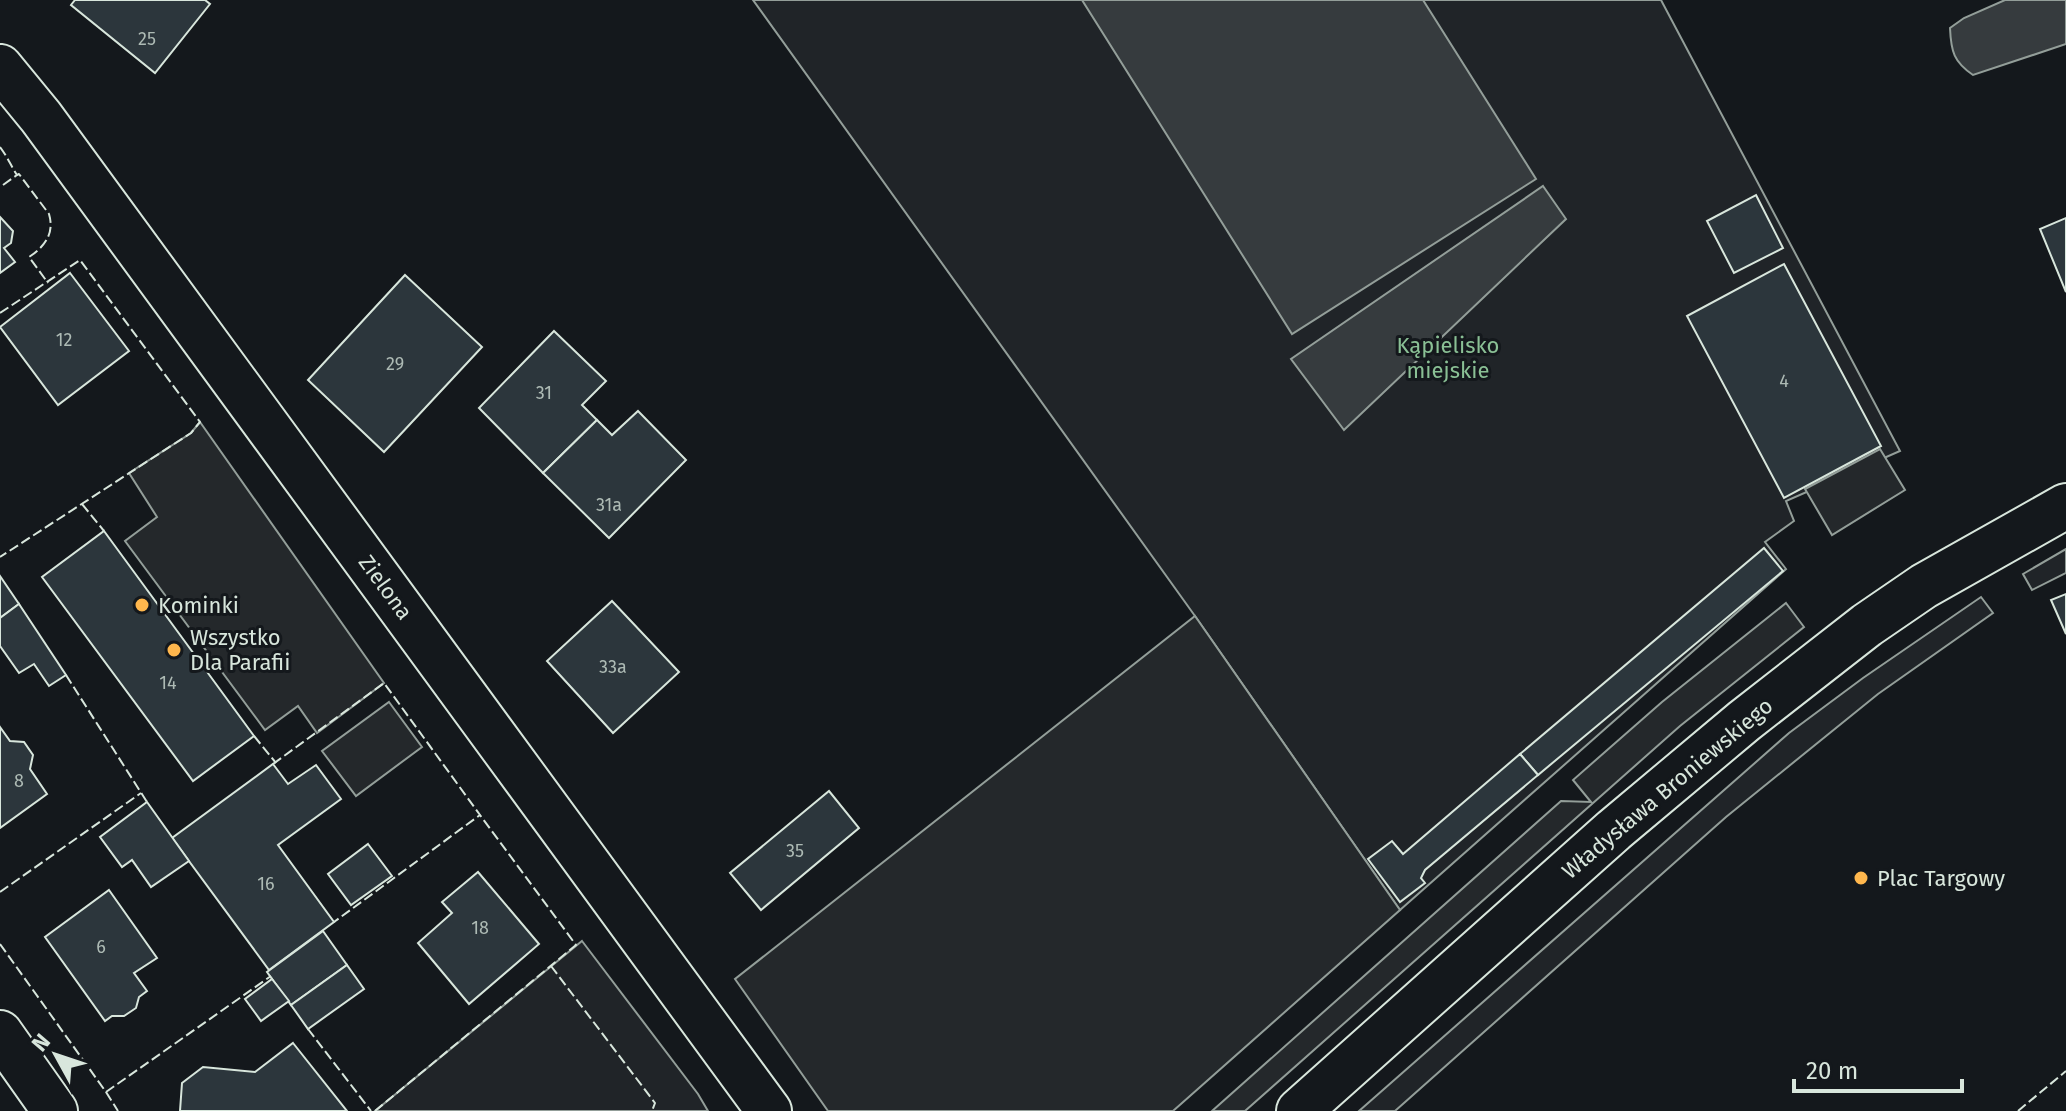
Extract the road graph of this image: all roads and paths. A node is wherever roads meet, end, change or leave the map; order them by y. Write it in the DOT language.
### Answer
graph roads {
  1 [pos="0,67"];
  2 [pos="2066,506"];
  3 [pos="0,1033"];
  4 [pos="55,1111"];
  5 [pos="769,1111"];
  6 [pos="1299,1111"];
  1 -- 5 [label="street, Zielona"];
  2 -- 6 [label="street, Władysława Broniewskiego"];
  3 -- 4 [label="street"];
}
